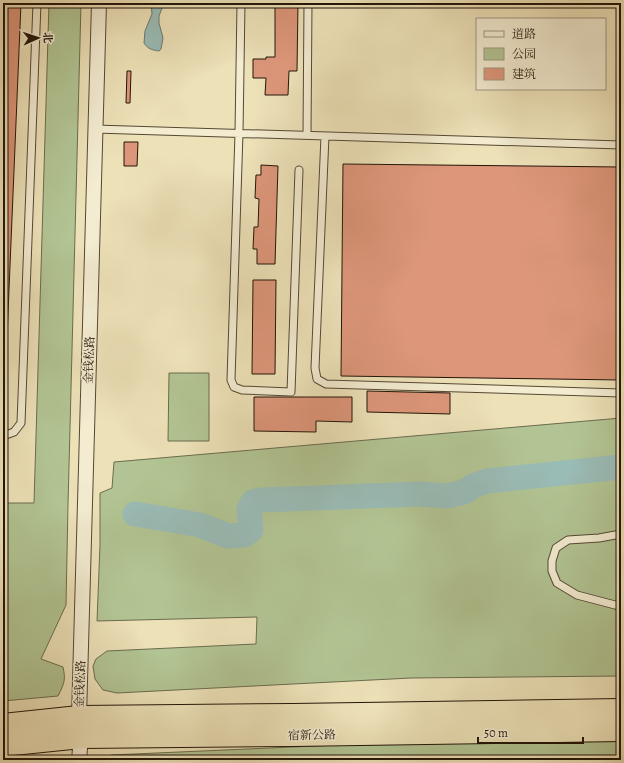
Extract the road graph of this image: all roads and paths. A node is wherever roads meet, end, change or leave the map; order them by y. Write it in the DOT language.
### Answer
graph roads {
  1 [pos="37,3"];
  2 [pos="99,3"];
  3 [pos="241,3"];
  4 [pos="308,3"];
  5 [pos="95,129"];
  6 [pos="239,133"];
  7 [pos="307,135"];
  8 [pos="325,136"];
  9 [pos="621,145"];
  10 [pos="299,170"];
  11 [pos="621,393"];
  12 [pos="3,436"];
  13 [pos="621,534"];
  14 [pos="621,606"];
  15 [pos="621,710"];
  16 [pos="3,725"];
  17 [pos="80,727"];
  18 [pos="621,730"];
  19 [pos="3,745"];
  20 [pos="79,760"];
  1 -- 12 [label="lane"];
  2 -- 5 [label="street, 金钱松路"];
  3 -- 6 [label="lane"];
  4 -- 7 [label="lane"];
  5 -- 6 [label="lane"];
  5 -- 17 [label="street, 金钱松路"];
  6 -- 7 [label="lane"];
  6 -- 10 [label="lane"];
  7 -- 8 [label="lane"];
  8 -- 9 [label="lane"];
  8 -- 11 [label="lane"];
  13 -- 14 [label="lane"];
  15 -- 17 [label="highway, 宿新公路"];
  16 -- 17 [label="highway, 宿新公路"];
  17 -- 18 [label="highway, 宿新公路"];
  17 -- 19 [label="highway, 宿新公路"];
  17 -- 20 [label="street, 金钱松路"];
}
